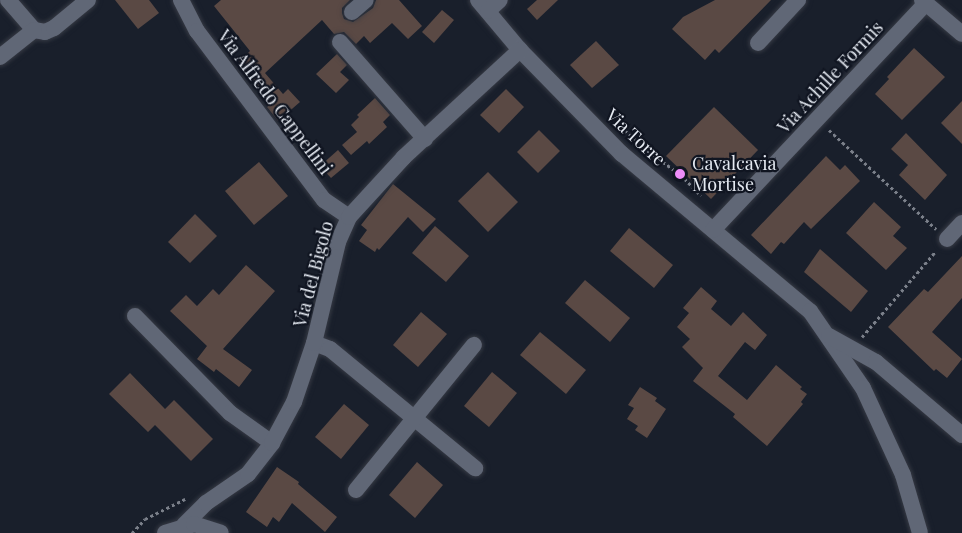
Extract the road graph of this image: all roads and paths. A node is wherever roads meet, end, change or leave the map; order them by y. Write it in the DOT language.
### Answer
graph roads {
  1 [pos="88,0"];
  2 [pos="181,0"];
  3 [pos="366,0"];
  4 [pos="798,0"];
  5 [pos="924,2"];
  6 [pos="488,4"];
  7 [pos="3,7"];
  8 [pos="352,12"];
  9 [pos="34,30"];
  10 [pos="962,34"];
  11 [pos="340,42"];
  12 [pos="758,43"];
  13 [pos="519,50"];
  14 [pos="0,57"];
  15 [pos="818,120"];
  16 [pos="619,125"];
  17 [pos="425,139"];
  18 [pos="704,200"];
  19 [pos="349,217"];
  20 [pos="962,223"];
  21 [pos="713,230"];
  22 [pos="947,239"];
  23 [pos="135,316"];
  24 [pos="827,335"];
  25 [pos="861,340"];
  26 [pos="314,343"];
  27 [pos="474,345"];
  28 [pos="415,419"];
  29 [pos="962,435"];
  30 [pos="272,443"];
  31 [pos="475,468"];
  32 [pos="356,490"];
  33 [pos="167,508"];
  34 [pos="184,525"];
  35 [pos="132,533"];
  36 [pos="165,533"];
  37 [pos="221,533"];
  38 [pos="920,533"];
  1 -- 9 [label="street"];
  2 -- 19 [label="street, Via Alfredo Cappellini"];
  3 -- 8 [label="street"];
  4 -- 12 [label="street"];
  5 -- 10 [label="street"];
  5 -- 15 [label="street, Via Achille Formis"];
  6 -- 13 [label="street, Via Torre"];
  7 -- 9 [label="street"];
  9 -- 14 [label="street"];
  11 -- 17 [label="street"];
  13 -- 17 [label="street, Via del Bigolo"];
  13 -- 21 [label="street, Via Torre"];
  15 -- 21 [label="street, Via Achille Formis"];
  15 -- 22 [label="path"];
  16 -- 18 [label="path"];
  17 -- 19 [label="street, Via del Bigolo"];
  19 -- 26 [label="street, Via del Bigolo"];
  20 -- 22 [label="street"];
  21 -- 24 [label="street, Via Torre"];
  22 -- 25 [label="path"];
  23 -- 30 [label="street"];
  24 -- 29 [label="street"];
  24 -- 38 [label="street"];
  26 -- 28 [label="street, Via del Bigolo"];
  26 -- 30 [label="street, Via del Bigolo"];
  27 -- 28 [label="street"];
  28 -- 31 [label="street, Via del Bigolo"];
  28 -- 32 [label="street"];
  30 -- 34 [label="street, Via del Bigolo"];
  33 -- 35 [label="path"];
  34 -- 36 [label="street, Via del Bigolo"];
  34 -- 37 [label="street"];
}
